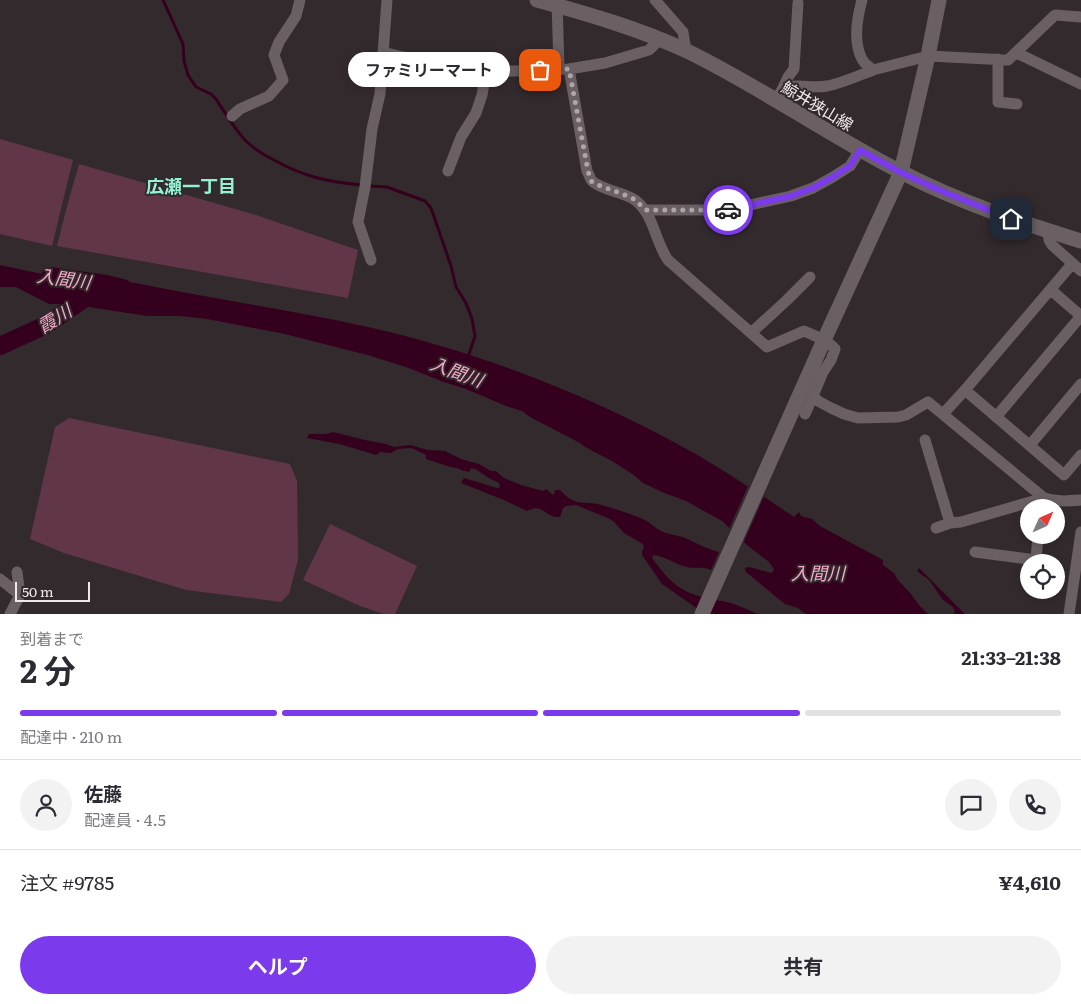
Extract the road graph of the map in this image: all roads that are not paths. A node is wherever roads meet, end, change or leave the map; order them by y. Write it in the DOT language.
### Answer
graph roads {
  1 [pos="300,0"];
  2 [pos="387,0"];
  3 [pos="537,0"];
  4 [pos="655,0"];
  5 [pos="862,0"];
  6 [pos="939,0"];
  7 [pos="557,3"];
  8 [pos="798,3"];
  9 [pos="1081,17"];
  10 [pos="659,40"];
  11 [pos="686,51"];
  12 [pos="383,52"];
  13 [pos="1017,52"];
  14 [pos="928,56"];
  15 [pos="998,59"];
  16 [pos="564,69"];
  17 [pos="873,70"];
  18 [pos="486,72"];
  19 [pos="1081,84"];
  20 [pos="780,94"];
  21 [pos="1017,104"];
  22 [pos="232,116"];
  23 [pos="860,150"];
  24 [pos="448,171"];
  25 [pos="900,172"];
  26 [pos="646,210"];
  27 [pos="1048,231"];
  28 [pos="1081,241"];
  29 [pos="372,260"];
  30 [pos="1077,268"];
  31 [pos="810,277"];
  32 [pos="1051,290"];
  33 [pos="1081,316"];
  34 [pos="751,333"];
  35 [pos="824,340"];
  36 [pos="1081,384"];
  37 [pos="966,390"];
  38 [pos="812,396"];
  39 [pos="805,414"];
  40 [pos="943,414"];
  41 [pos="996,416"];
  42 [pos="926,440"];
  43 [pos="1030,445"];
  44 [pos="1081,455"];
  45 [pos="1039,499"];
  46 [pos="1081,500"];
  47 [pos="1065,501"];
  48 [pos="1020,508"];
  49 [pos="950,523"];
  50 [pos="936,528"];
  51 [pos="1081,532"];
  52 [pos="1037,544"];
  53 [pos="975,552"];
  54 [pos="17,572"];
  55 [pos="0,579"];
  56 [pos="1077,586"];
  57 [pos="20,595"];
  58 [pos="10,614"];
  59 [pos="702,614"];
  60 [pos="1069,614"];
  1 -- 22 [label="street"];
  2 -- 12 [label="street"];
  3 -- 7 [label="street, 鯨井狭山線"];
  4 -- 11 [label="street"];
  5 -- 17 [label="street"];
  6 -- 14 [label="street"];
  7 -- 10 [label="street, 鯨井狭山線"];
  7 -- 16 [label="street"];
  8 -- 20 [label="street"];
  9 -- 13 [label="street"];
  10 -- 11 [label="street, 鯨井狭山線"];
  10 -- 16 [label="street"];
  11 -- 20 [label="street, 鯨井狭山線"];
  12 -- 18 [label="street"];
  12 -- 29 [label="street"];
  13 -- 15 [label="street"];
  13 -- 19 [label="street"];
  14 -- 15 [label="street"];
  14 -- 17 [label="street"];
  14 -- 25 [label="street"];
  15 -- 21 [label="street"];
  16 -- 18 [label="street"];
  16 -- 26 [label="street"];
  17 -- 20 [label="street"];
  18 -- 24 [label="street"];
  20 -- 23 [label="street, 鯨井狭山線"];
  23 -- 25 [label="street, 鯨井狭山線"];
  23 -- 26 [label="street"];
  25 -- 27 [label="street, 鯨井狭山線"];
  25 -- 35 [label="street"];
  26 -- 34 [label="street"];
  27 -- 28 [label="street, 鯨井狭山線"];
  27 -- 30 [label="street"];
  30 -- 32 [label="street"];
  31 -- 34 [label="street"];
  32 -- 33 [label="street"];
  32 -- 37 [label="street"];
  33 -- 41 [label="street"];
  34 -- 35 [label="street"];
  35 -- 38 [label="street"];
  35 -- 59 [label="street"];
  36 -- 43 [label="street"];
  37 -- 40 [label="street"];
  37 -- 41 [label="street"];
  38 -- 39 [label="street"];
  38 -- 40 [label="street"];
  40 -- 45 [label="street"];
  41 -- 43 [label="street"];
  42 -- 49 [label="street"];
  43 -- 44 [label="street"];
  46 -- 47 [label="street"];
  48 -- 49 [label="street"];
  49 -- 50 [label="street"];
  51 -- 56 [label="street"];
  52 -- 53 [label="street"];
  54 -- 57 [label="street"];
  55 -- 57 [label="street"];
  56 -- 60 [label="street"];
  57 -- 58 [label="street"];
}
